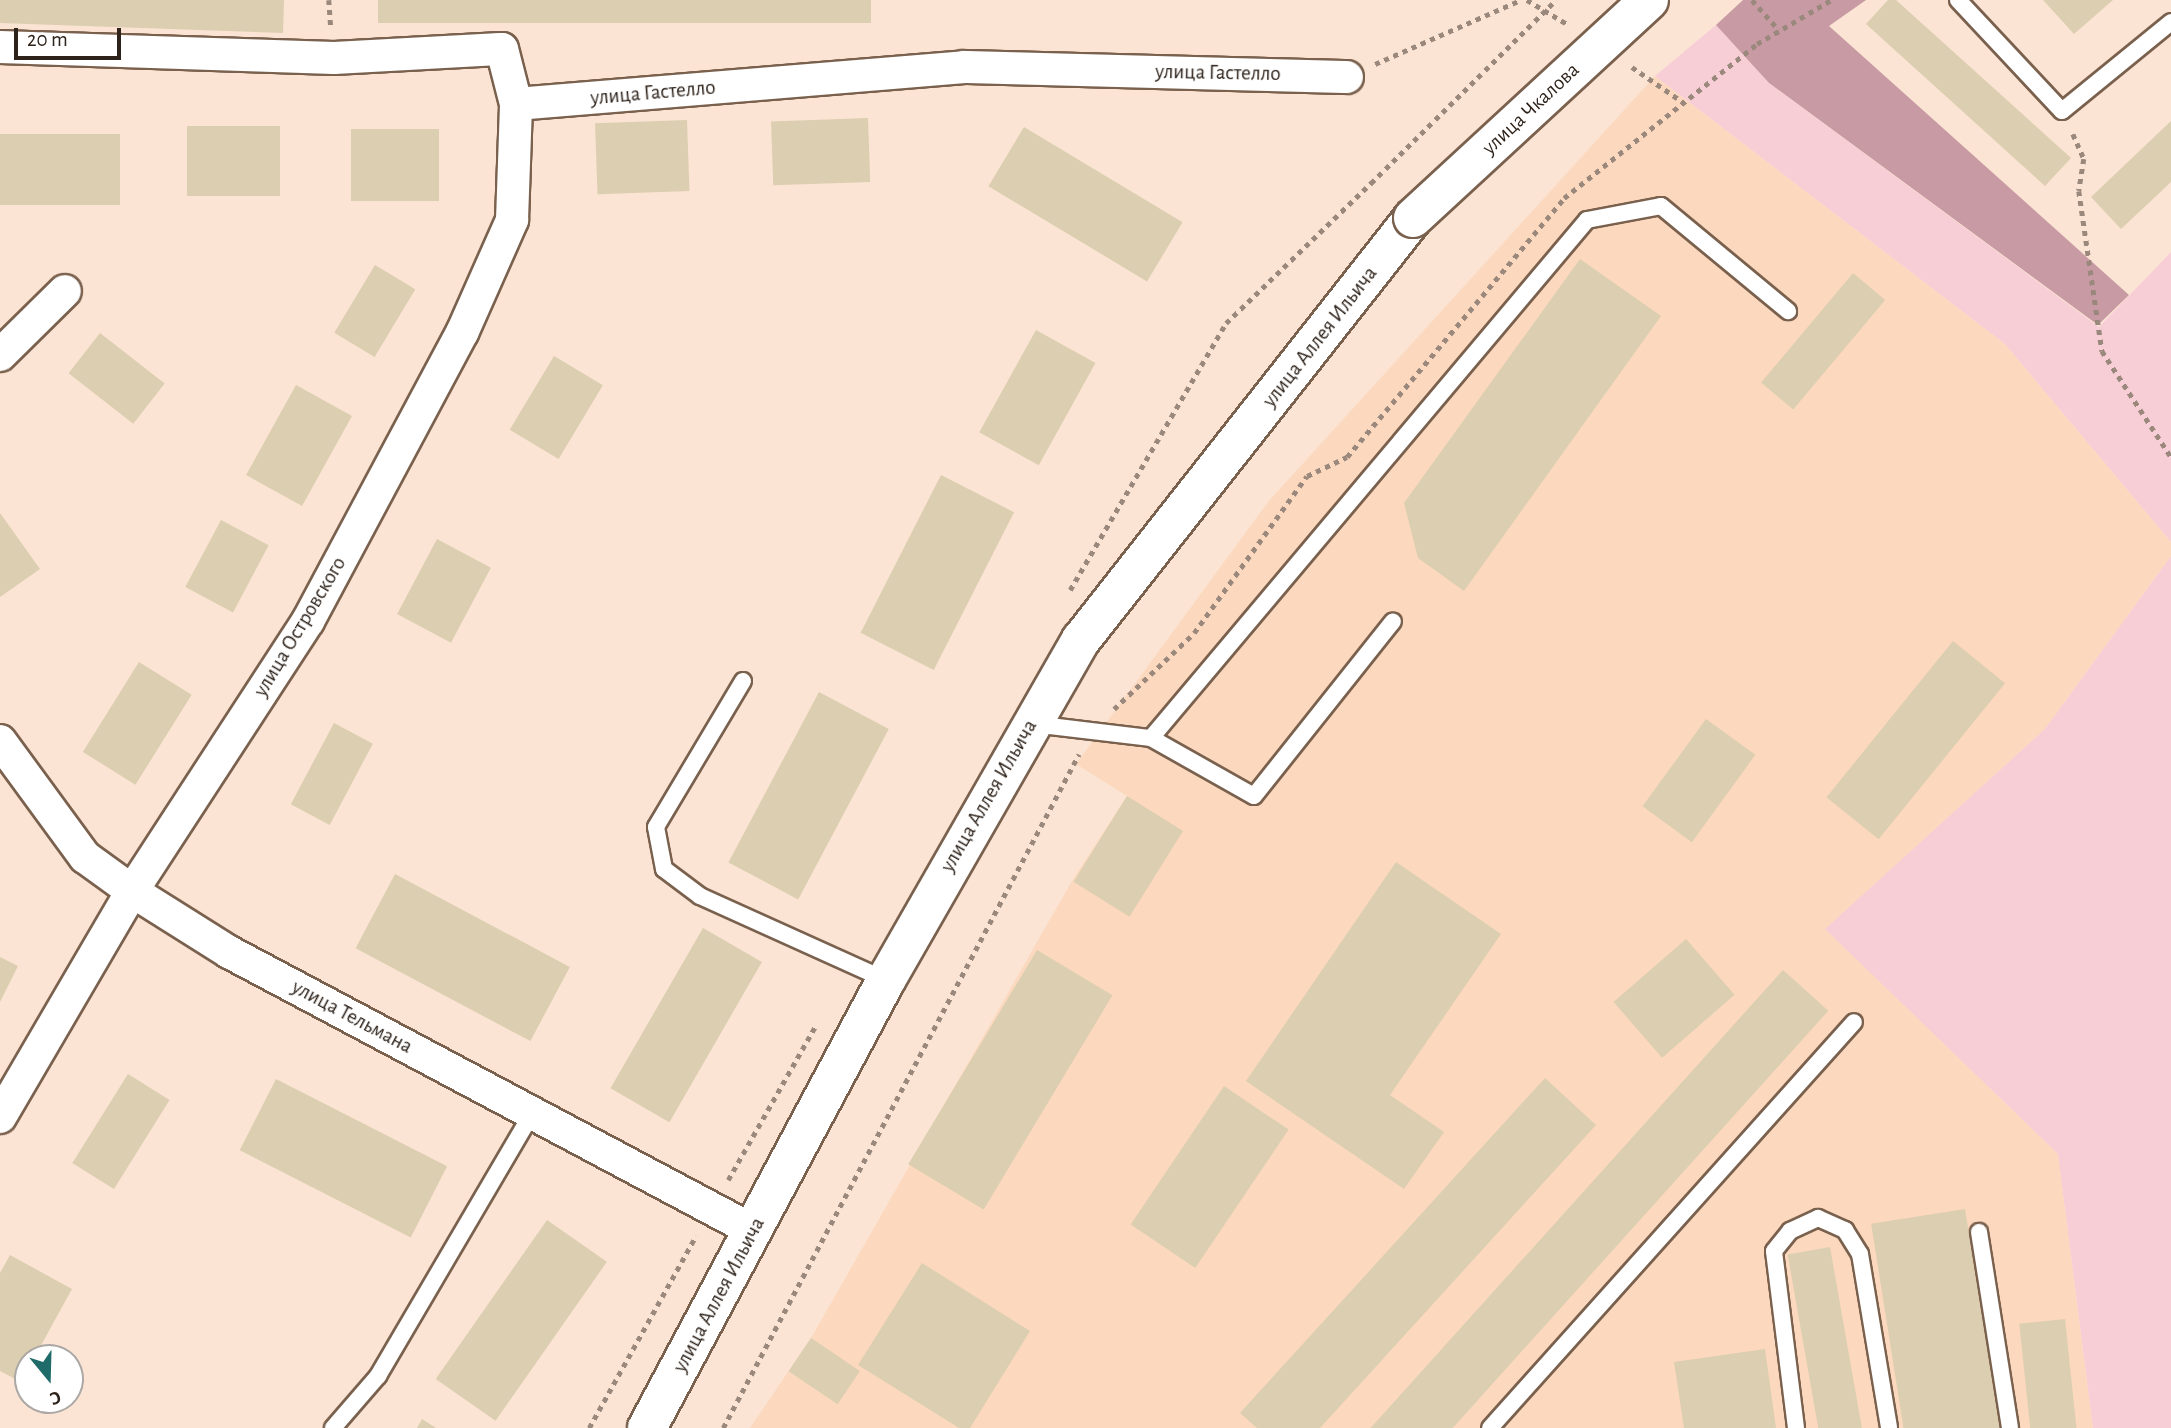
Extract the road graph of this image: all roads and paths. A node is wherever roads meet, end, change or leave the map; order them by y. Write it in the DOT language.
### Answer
graph roads {
  1 [pos="1521,0"];
  2 [pos="1556,0"];
  3 [pos="1649,0"];
  4 [pos="1752,0"];
  5 [pos="1958,0"];
  6 [pos="2171,22"];
  7 [pos="1779,30"];
  8 [pos="0,47"];
  9 [pos="1347,76"];
  10 [pos="516,104"];
  11 [pos="2062,111"];
  12 [pos="1371,183"];
  13 [pos="1413,218"];
  14 [pos="65,291"];
  15 [pos="1788,311"];
  16 [pos="0,355"];
  17 [pos="2171,457"];
  18 [pos="1393,621"];
  19 [pos="743,681"];
  20 [pos="1031,724"];
  21 [pos="1151,738"];
  22 [pos="0,741"];
  23 [pos="132,891"];
  24 [pos="886,980"];
  25 [pos="1854,1022"];
  26 [pos="533,1112"];
  27 [pos="0,1117"];
  28 [pos="754,1231"];
  29 [pos="1979,1231"];
  30 [pos="333,1428"];
  31 [pos="647,1428"];
  32 [pos="1490,1428"];
  33 [pos="1796,1428"];
  34 [pos="1889,1428"];
  35 [pos="2010,1428"];
  1 -- 9 [label="path"];
  2 -- 12 [label="path, bridge"];
  3 -- 13 [label="main road, улица Чкалова, bridge"];
  4 -- 7 [label="path"];
  5 -- 11 [label="lane"];
  6 -- 11 [label="lane"];
  8 -- 10 [label="street"];
  9 -- 10 [label="street, улица Гастелло"];
  10 -- 23 [label="street, улица Островского"];
  11 -- 17 [label="path"];
  13 -- 20 [label="main road, улица Аллея Ильича"];
  14 -- 16 [label="street"];
  15 -- 21 [label="lane"];
  18 -- 21 [label="lane"];
  19 -- 24 [label="lane"];
  20 -- 21 [label="lane"];
  20 -- 24 [label="main road, улица Аллея Ильича"];
  22 -- 23 [label="street, улица Тельмана"];
  23 -- 26 [label="street, улица Тельмана"];
  23 -- 27 [label="street, улица Островского"];
  24 -- 28 [label="main road, улица Аллея Ильича"];
  25 -- 32 [label="lane"];
  26 -- 28 [label="street, улица Тельмана"];
  26 -- 30 [label="lane"];
  28 -- 31 [label="main road, улица Аллея Ильича"];
  29 -- 35 [label="lane"];
  33 -- 34 [label="lane"];
}
